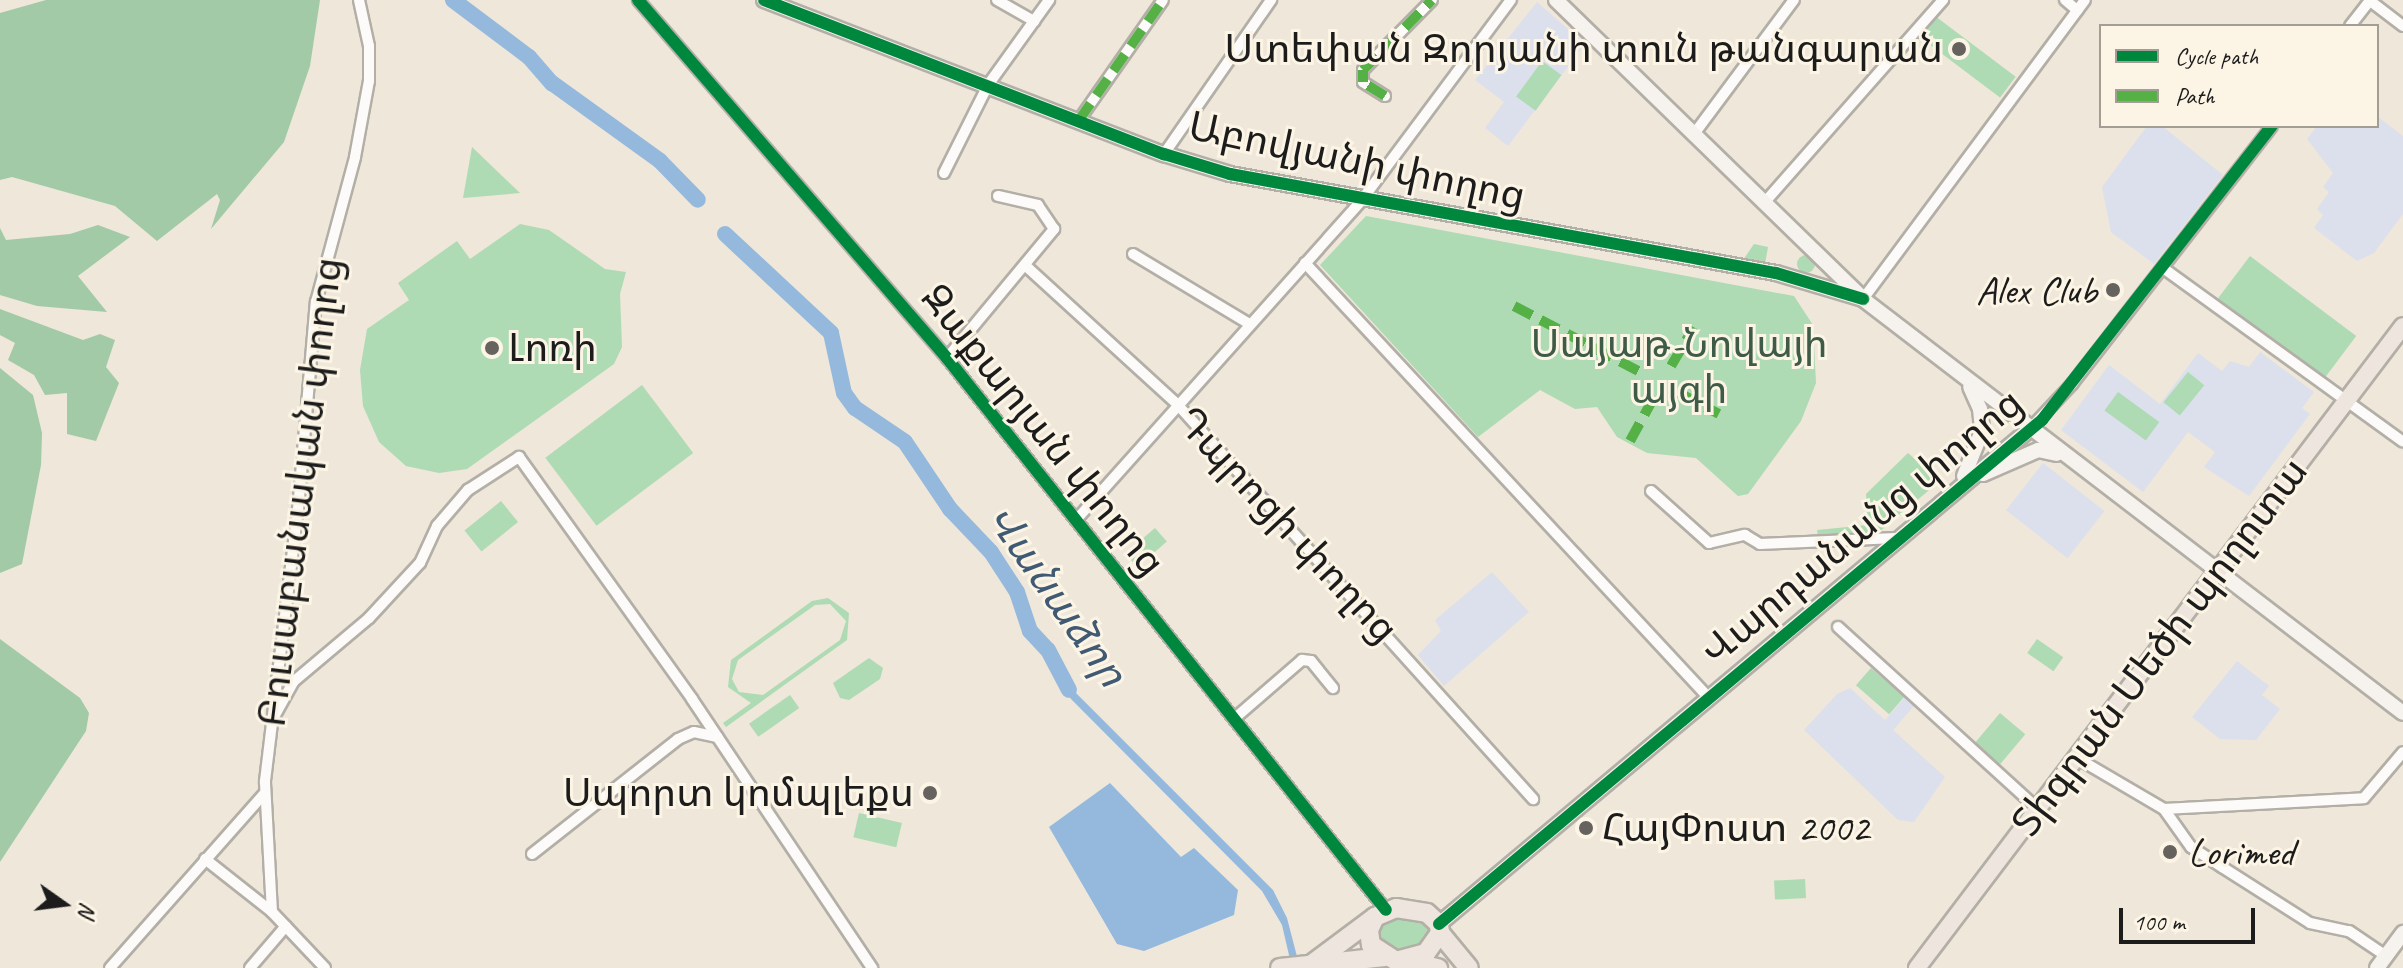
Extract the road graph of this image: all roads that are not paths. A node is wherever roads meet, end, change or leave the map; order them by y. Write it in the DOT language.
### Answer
graph roads {
  1 [pos="359,0"];
  2 [pos="638,0"];
  3 [pos="764,0"];
  4 [pos="997,0"];
  5 [pos="1049,0"];
  6 [pos="1163,0"];
  7 [pos="1271,0"];
  8 [pos="1432,0"];
  9 [pos="1511,0"];
  10 [pos="1556,0"];
  11 [pos="1943,0"];
  12 [pos="2065,0"];
  13 [pos="2085,0"];
  14 [pos="2370,0"];
  15 [pos="1791,1"];
  16 [pos="2077,10"];
  17 [pos="1034,21"];
  18 [pos="2352,24"];
  19 [pos="2403,26"];
  20 [pos="988,85"];
  21 [pos="1385,96"];
  22 [pos="1079,120"];
  23 [pos="2270,128"];
  24 [pos="1694,134"];
  25 [pos="1164,154"];
  26 [pos="944,173"];
  27 [pos="998,196"];
  28 [pos="1361,201"];
  29 [pos="1764,203"];
  30 [pos="1133,254"];
  31 [pos="1305,263"];
  32 [pos="1027,267"];
  33 [pos="2163,268"];
  34 [pos="1863,299"];
  35 [pos="1248,323"];
  36 [pos="2403,326"];
  37 [pos="947,358"];
  38 [pos="1966,380"];
  39 [pos="2346,402"];
  40 [pos="1177,404"];
  41 [pos="2029,430"];
  42 [pos="2403,442"];
  43 [pos="2064,456"];
  44 [pos="1958,486"];
  45 [pos="1651,491"];
  46 [pos="1076,520"];
  47 [pos="1896,538"];
  48 [pos="2217,572"];
  49 [pos="1838,627"];
  50 [pos="1333,688"];
  51 [pos="1709,698"];
  52 [pos="2403,713"];
  53 [pos="1235,718"];
  54 [pos="272,721"];
  55 [pos="717,737"];
  56 [pos="2403,752"];
  57 [pos="2077,758"];
  58 [pos="265,793"];
  59 [pos="1533,799"];
  60 [pos="2038,809"];
  61 [pos="2164,809"];
  62 [pos="532,854"];
  63 [pos="205,859"];
  64 [pos="272,912"];
  65 [pos="1381,914"];
  66 [pos="286,926"];
  67 [pos="1439,929"];
  68 [pos="2403,933"];
  69 [pos="1384,957"];
  70 [pos="1407,961"];
  71 [pos="2382,962"];
  72 [pos="1312,964"];
  73 [pos="110,968"];
  74 [pos="250,968"];
  75 [pos="325,968"];
  76 [pos="872,968"];
  77 [pos="1280,968"];
  78 [pos="1438,968"];
  79 [pos="1469,968"];
  80 [pos="1917,968"];
  1 -- 54 [label="street, Բուսաբանական փողոց"];
  2 -- 37 [label="street, Զաքարյան փողոց"];
  3 -- 20 [label="street, Աբովյանի փողոց"];
  4 -- 17 [label="street"];
  5 -- 17 [label="street"];
  6 -- 22 [label="street"];
  7 -- 25 [label="street"];
  8 -- 21 [label="street"];
  9 -- 28 [label="street"];
  10 -- 24 [label="street"];
  11 -- 29 [label="street"];
  12 -- 16 [label="street"];
  13 -- 16 [label="street"];
  14 -- 18 [label="street"];
  14 -- 19 [label="street"];
  15 -- 24 [label="street"];
  16 -- 34 [label="street"];
  17 -- 20 [label="street"];
  20 -- 22 [label="street, Աբովյանի փողոց"];
  20 -- 26 [label="street"];
  22 -- 25 [label="street, Աբովյանի փողոց"];
  23 -- 33 [label="street, Վարդանանց փողոց"];
  24 -- 29 [label="street"];
  25 -- 28 [label="street, Աբովյանի փողոց"];
  27 -- 32 [label="street"];
  28 -- 31 [label="street"];
  28 -- 34 [label="street, Աբովյանի փողոց"];
  29 -- 34 [label="street"];
  30 -- 35 [label="street"];
  31 -- 35 [label="street"];
  31 -- 51 [label="street"];
  32 -- 37 [label="street"];
  32 -- 40 [label="street, Դպրոցի փողոց"];
  33 -- 39 [label="street"];
  33 -- 41 [label="street, Վարդանանց փողոց"];
  34 -- 38 [label="street"];
  35 -- 40 [label="street"];
  36 -- 39 [label="main road, Տիգրան Մեծի պողոտա"];
  37 -- 46 [label="street, Զաքարյան փողոց"];
  38 -- 41 [label="street"];
  38 -- 44 [label="street"];
  39 -- 42 [label="street"];
  39 -- 48 [label="main road, Տիգրան Մեծի պողոտա"];
  40 -- 46 [label="street"];
  40 -- 59 [label="street, Դպրոցի փողոց"];
  41 -- 43 [label="street"];
  41 -- 44 [label="street, Վարդանանց փողոց"];
  43 -- 44 [label="street"];
  43 -- 48 [label="street"];
  44 -- 47 [label="street, Վարդանանց փողոց"];
  45 -- 47 [label="street"];
  46 -- 53 [label="street, Զաքարյան փողոց"];
  47 -- 51 [label="street, Վարդանանց փողոց"];
  48 -- 52 [label="street"];
  48 -- 57 [label="main road, Տիգրան Մեծի պողոտա"];
  49 -- 60 [label="street"];
  50 -- 53 [label="street"];
  51 -- 67 [label="street, Վարդանանց փողոց"];
  53 -- 65 [label="street, Զաքարյան փողոց"];
  54 -- 55 [label="street"];
  54 -- 58 [label="street, Բուսաբանական փողոց"];
  55 -- 62 [label="street"];
  55 -- 76 [label="street"];
  56 -- 61 [label="street"];
  57 -- 60 [label="main road, Տիգրան Մեծի պողոտա"];
  57 -- 61 [label="street"];
  58 -- 63 [label="street"];
  58 -- 64 [label="street, Բուսաբանական փողոց"];
  60 -- 80 [label="main road, Տիգրան Մեծի պողոտա"];
  61 -- 71 [label="street"];
  63 -- 64 [label="street"];
  63 -- 73 [label="street"];
  64 -- 66 [label="street"];
  65 -- 67 [label="highway"];
  65 -- 69 [label="highway"];
  65 -- 72 [label="highway"];
  66 -- 74 [label="street"];
  66 -- 75 [label="street"];
  67 -- 70 [label="highway"];
  67 -- 79 [label="highway"];
  68 -- 71 [label="street"];
  69 -- 70 [label="highway"];
  69 -- 72 [label="highway"];
  70 -- 78 [label="highway"];
  72 -- 77 [label="highway"];
}
